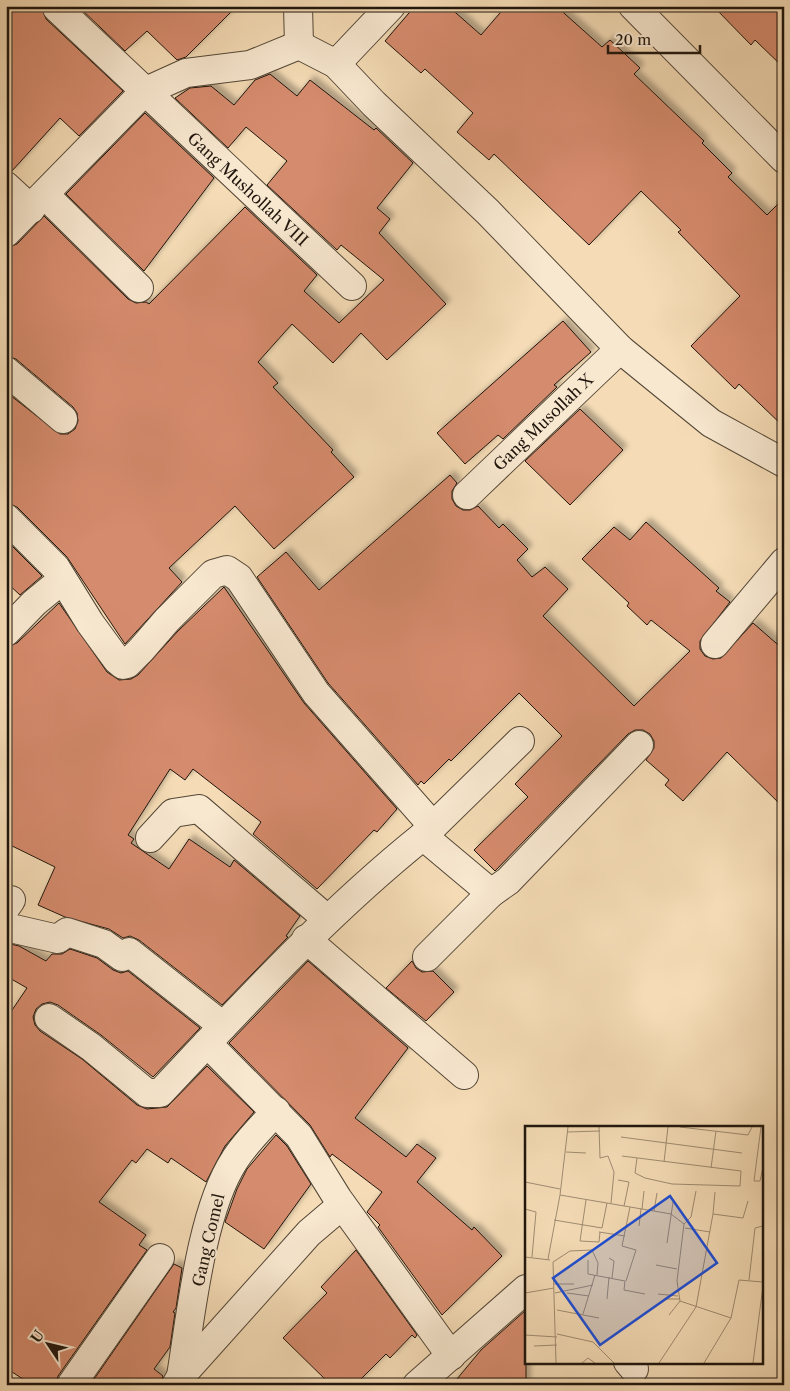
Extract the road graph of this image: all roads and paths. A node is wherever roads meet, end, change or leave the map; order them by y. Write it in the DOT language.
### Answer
graph roads {
  1 [pos="298,6"];
  2 [pos="391,6"];
  3 [pos="633,6"];
  4 [pos="57,8"];
  5 [pos="298,45"];
  6 [pos="336,64"];
  7 [pos="144,92"];
  8 [pos="784,159"];
  9 [pos="6,186"];
  10 [pos="38,202"];
  11 [pos="6,233"];
  12 [pos="352,286"];
  13 [pos="139,288"];
  14 [pos="620,349"];
  15 [pos="6,371"];
  16 [pos="62,419"];
  17 [pos="784,463"];
  18 [pos="467,495"];
  19 [pos="6,518"];
  20 [pos="784,562"];
  21 [pos="62,580"];
  22 [pos="6,632"];
  23 [pos="715,644"];
  24 [pos="520,741"];
  25 [pos="639,746"];
  26 [pos="427,830"];
  27 [pos="150,838"];
  28 [pos="491,893"];
  29 [pos="327,919"];
  30 [pos="6,927"];
  31 [pos="306,939"];
  32 [pos="427,957"];
  33 [pos="49,1018"];
  34 [pos="215,1035"];
  35 [pos="464,1076"];
  36 [pos="276,1111"];
  37 [pos="342,1206"];
  38 [pos="160,1258"];
  39 [pos="525,1291"];
  40 [pos="451,1356"];
  41 [pos="178,1381"];
  42 [pos="71,1385"];
  43 [pos="417,1385"];
  1 -- 5 [label="street"];
  2 -- 6 [label="street"];
  3 -- 8 [label="street"];
  4 -- 7 [label="street, Gang Mushollah VIII"];
  5 -- 6 [label="street"];
  5 -- 7 [label="street"];
  6 -- 14 [label="street"];
  7 -- 10 [label="street"];
  7 -- 12 [label="street, Gang Mushollah VIII"];
  9 -- 10 [label="street"];
  10 -- 11 [label="street"];
  10 -- 13 [label="street"];
  14 -- 17 [label="street"];
  14 -- 18 [label="street, Gang Musollah X"];
  15 -- 16 [label="street"];
  19 -- 21 [label="street"];
  20 -- 23 [label="street"];
  21 -- 22 [label="street"];
  21 -- 26 [label="street"];
  24 -- 26 [label="street"];
  25 -- 28 [label="street"];
  26 -- 28 [label="street"];
  26 -- 29 [label="street"];
  27 -- 29 [label="street"];
  28 -- 32 [label="street"];
  29 -- 31 [label="street"];
  30 -- 34 [label="street"];
  31 -- 34 [label="street"];
  31 -- 35 [label="street"];
  33 -- 34 [label="street"];
  34 -- 36 [label="street"];
  36 -- 37 [label="street"];
  36 -- 41 [label="street, Gang Comel"];
  37 -- 40 [label="street"];
  37 -- 41 [label="street"];
  38 -- 42 [label="street"];
  39 -- 40 [label="street"];
  40 -- 43 [label="street"];
}
